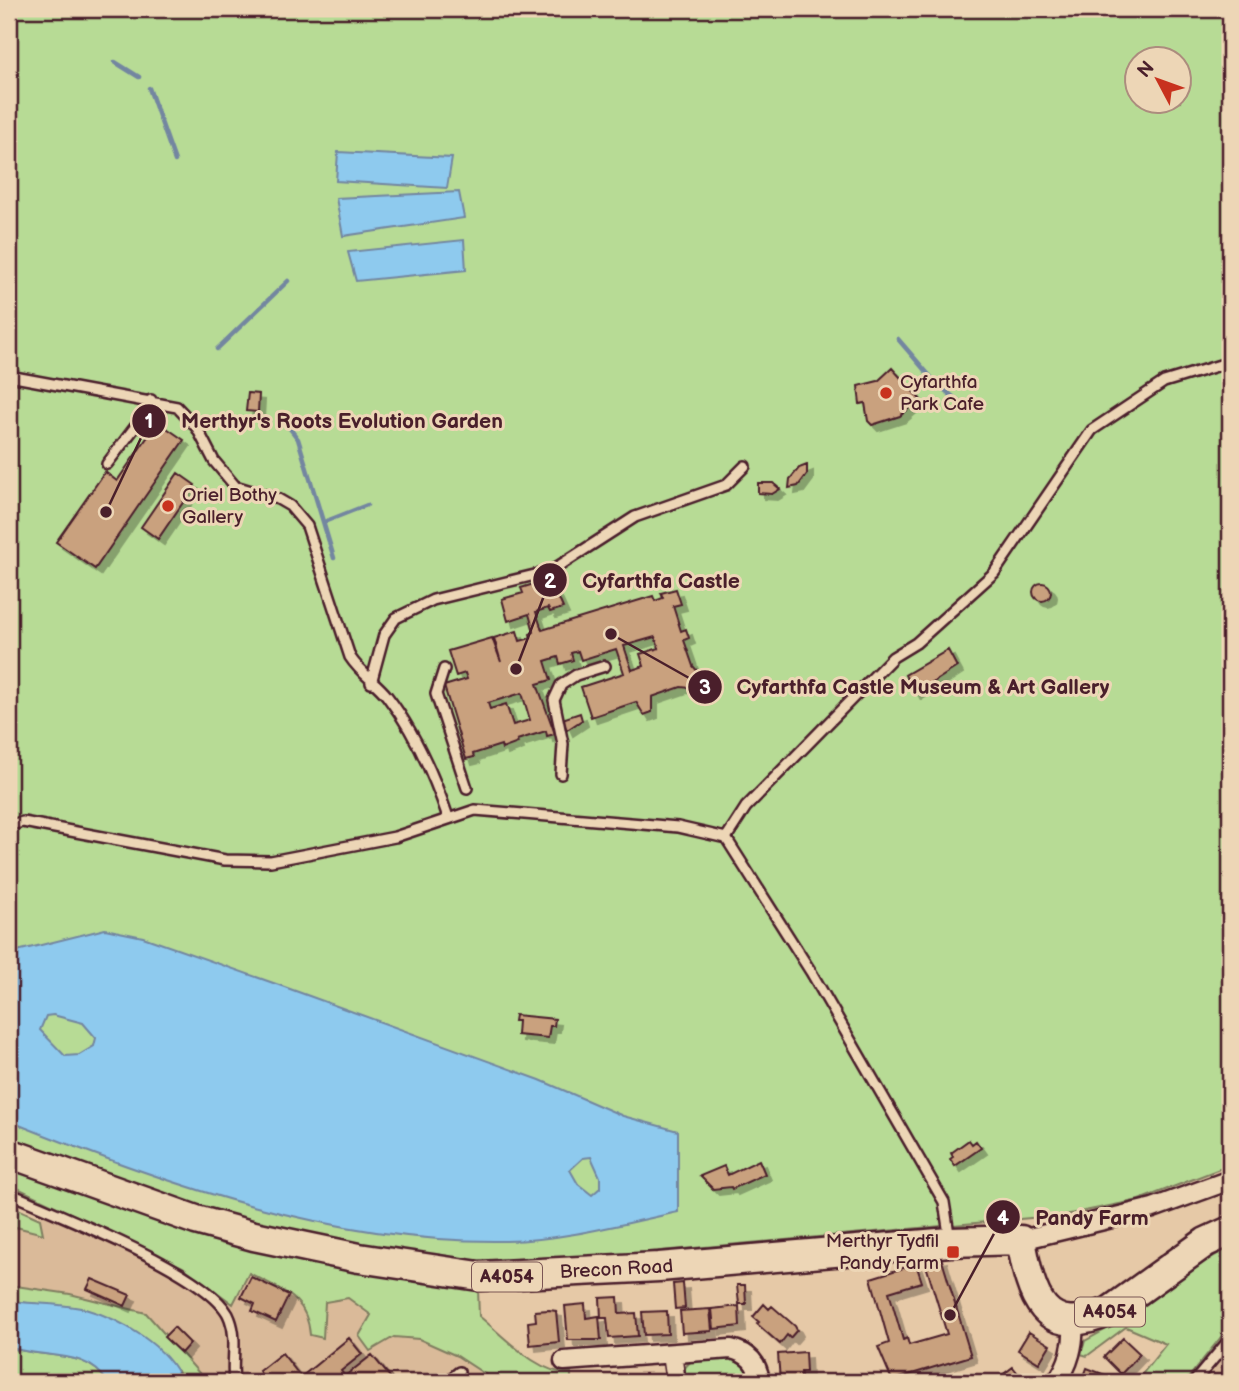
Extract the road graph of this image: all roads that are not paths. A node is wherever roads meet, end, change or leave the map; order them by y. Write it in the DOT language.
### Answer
graph roads {
  1 [pos="1230,362"];
  2 [pos="9,376"];
  3 [pos="151,400"];
  4 [pos="107,464"];
  5 [pos="746,466"];
  6 [pos="605,666"];
  7 [pos="444,669"];
  8 [pos="371,683"];
  9 [pos="561,774"];
  10 [pos="467,788"];
  11 [pos="448,817"];
  12 [pos="9,825"];
  13 [pos="726,838"];
  14 [pos="9,1153"];
  15 [pos="1230,1180"];
  16 [pos="9,1193"];
  17 [pos="1230,1231"];
  18 [pos="1021,1240"];
  19 [pos="950,1242"];
  20 [pos="1073,1321"];
  21 [pos="1230,1339"];
  22 [pos="672,1354"];
  23 [pos="564,1361"];
  24 [pos="460,1372"];
  25 [pos="234,1382"];
  26 [pos="447,1382"];
  27 [pos="676,1382"];
  28 [pos="760,1382"];
  29 [pos="1056,1382"];
  30 [pos="1194,1382"];
  1 -- 13 [label="lane"];
  2 -- 3 [label="lane"];
  3 -- 4 [label="lane"];
  3 -- 8 [label="lane"];
  5 -- 8 [label="lane"];
  6 -- 9 [label="lane"];
  7 -- 10 [label="lane"];
  8 -- 11 [label="lane"];
  11 -- 12 [label="lane"];
  11 -- 13 [label="lane"];
  13 -- 19 [label="lane"];
  14 -- 19 [label="main road, Brecon Road / A4054"];
  15 -- 18 [label="street, Brecon Road"];
  16 -- 25 [label="lane"];
  17 -- 20 [label="main road, A4054"];
  18 -- 19 [label="main road, Brecon Road / A4054"];
  18 -- 20 [label="main road, A4054"];
  20 -- 29 [label="street"];
  21 -- 30 [label="lane"];
  22 -- 23 [label="street"];
  22 -- 27 [label="street"];
  22 -- 28 [label="street"];
  24 -- 26 [label="lane"];
}
